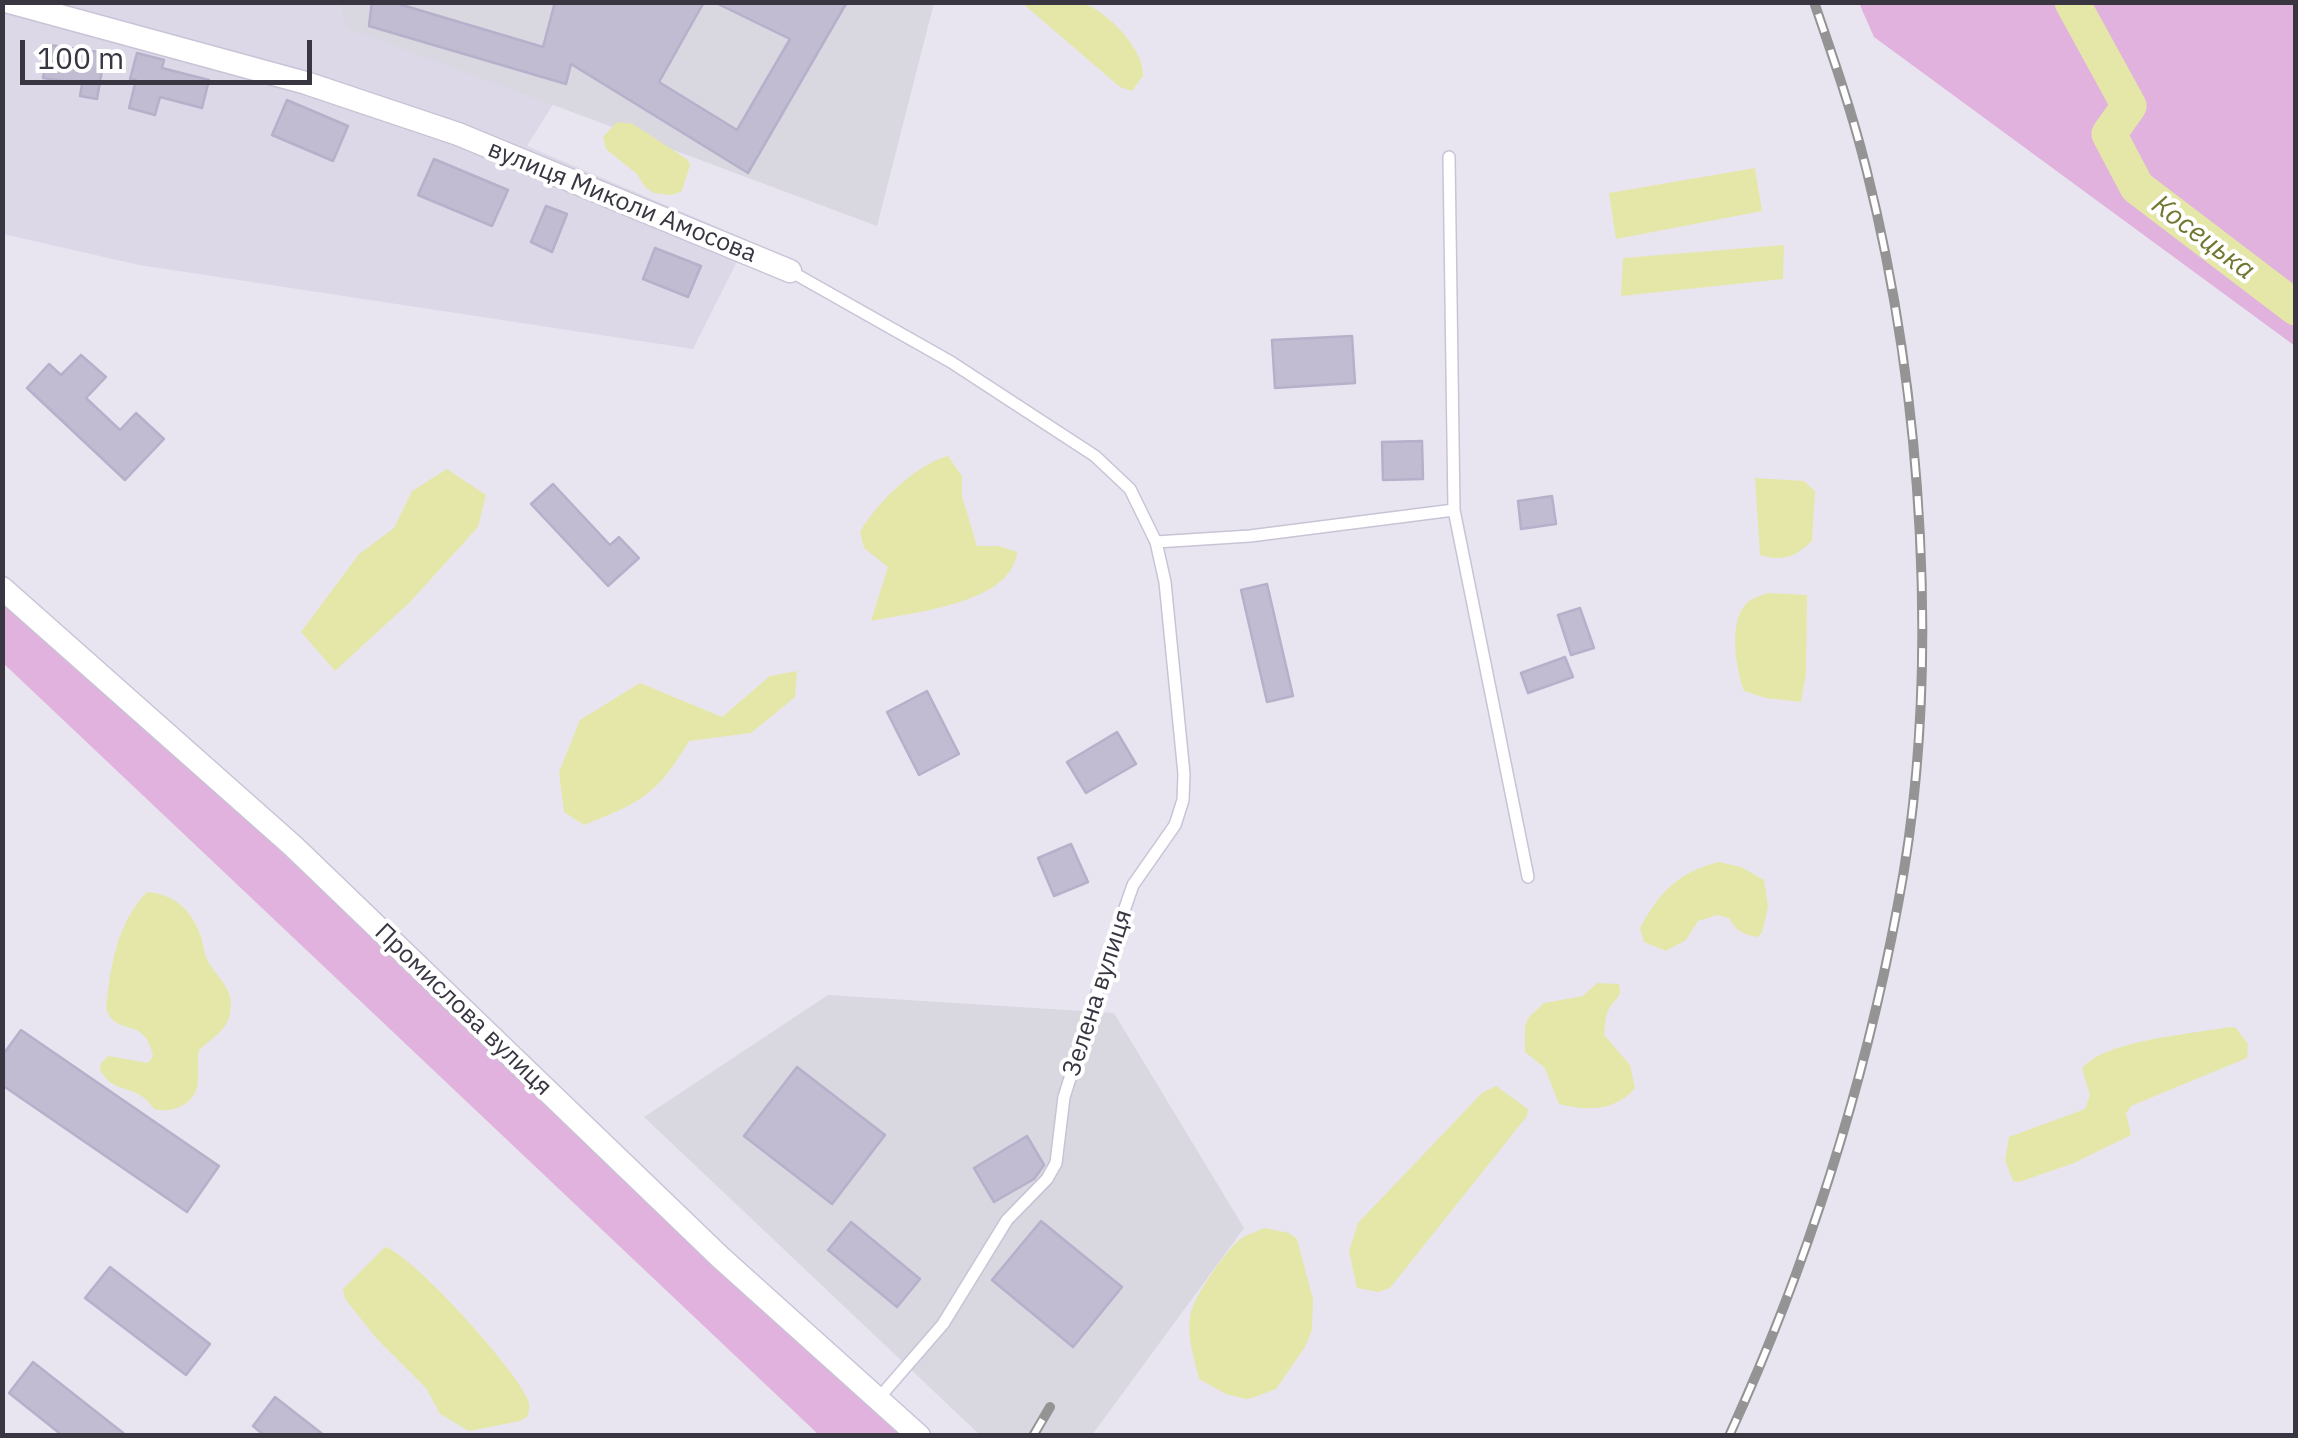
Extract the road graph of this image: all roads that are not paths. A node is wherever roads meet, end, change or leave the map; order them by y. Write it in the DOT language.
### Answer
graph roads {
  1 [pos="8,2"];
  2 [pos="1448,157"];
  3 [pos="790,271"];
  4 [pos="1454,510"];
  5 [pos="1156,542"];
  6 [pos="2,588"];
  7 [pos="1528,877"];
  8 [pos="878,1398"];
  9 [pos="919,1436"];
  1 -- 3 [label="street, вулиця Миколи Амосова"];
  2 -- 4 [label="lane"];
  3 -- 5 [label="lane, вулиця Миколи Амосова"];
  4 -- 5 [label="lane"];
  4 -- 7 [label="lane"];
  5 -- 8 [label="lane, Зелена вулиця"];
  6 -- 8 [label="street, Промислова вулиця"];
  8 -- 9 [label="street, Промислова вулиця"];
}
